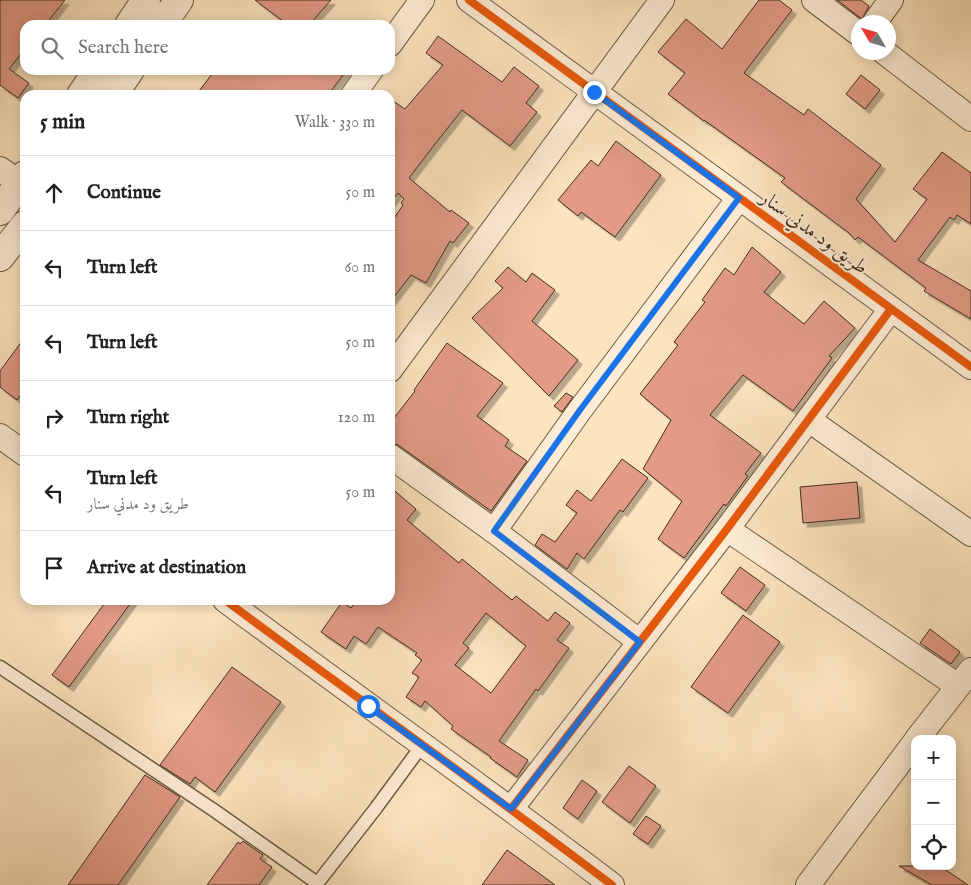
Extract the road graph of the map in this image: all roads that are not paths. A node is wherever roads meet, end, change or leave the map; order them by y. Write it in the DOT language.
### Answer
graph roads {
  1 [pos="146,0"];
  2 [pos="178,0"];
  3 [pos="422,0"];
  4 [pos="469,0"];
  5 [pos="662,0"];
  6 [pos="814,0"];
  7 [pos="891,0"];
  8 [pos="879,15"];
  9 [pos="132,20"];
  10 [pos="164,20"];
  11 [pos="851,28"];
  12 [pos="395,37"];
  13 [pos="894,60"];
  14 [pos="94,75"];
  15 [pos="127,75"];
  16 [pos="367,75"];
  17 [pos="84,90"];
  18 [pos="116,90"];
  19 [pos="357,90"];
  20 [pos="594,92"];
  21 [pos="971,119"];
  22 [pos="15,176"];
  23 [pos="739,198"];
  24 [pos="0,211"];
  25 [pos="20,232"];
  26 [pos="0,258"];
  27 [pos="891,309"];
  28 [pos="395,363"];
  29 [pos="970,364"];
  30 [pos="809,420"];
  31 [pos="0,436"];
  32 [pos="20,450"];
  33 [pos="395,460"];
  34 [pos="727,529"];
  35 [pos="494,531"];
  36 [pos="971,534"];
  37 [pos="232,605"];
  38 [pos="640,642"];
  39 [pos="0,667"];
  40 [pos="965,678"];
  41 [pos="920,735"];
  42 [pos="423,744"];
  43 [pos="911,747"];
  44 [pos="511,809"];
  45 [pos="317,884"];
  46 [pos="612,885"];
  47 [pos="808,885"];
  1 -- 9 [label="street"];
  2 -- 10 [label="street"];
  3 -- 12 [label="street"];
  4 -- 20 [label="street, طريق ود مدني سنار"];
  5 -- 20 [label="street"];
  6 -- 11 [label="street"];
  7 -- 8 [label="street"];
  13 -- 21 [label="street"];
  14 -- 17 [label="street"];
  15 -- 18 [label="street"];
  16 -- 19 [label="street"];
  20 -- 23 [label="street, طريق ود مدني سنار"];
  20 -- 28 [label="street"];
  22 -- 24 [label="street"];
  23 -- 27 [label="street, طريق ود مدني سنار"];
  23 -- 35 [label="street"];
  25 -- 26 [label="street"];
  27 -- 29 [label="street, طريق ود مدني سنار"];
  27 -- 30 [label="street"];
  30 -- 34 [label="street"];
  30 -- 36 [label="street"];
  31 -- 32 [label="street"];
  33 -- 35 [label="street"];
  34 -- 38 [label="street"];
  34 -- 40 [label="street"];
  35 -- 38 [label="street"];
  37 -- 42 [label="street"];
  38 -- 44 [label="street"];
  39 -- 45 [label="lane"];
  40 -- 41 [label="street"];
  42 -- 44 [label="street"];
  42 -- 45 [label="lane"];
  43 -- 47 [label="street"];
  44 -- 46 [label="street"];
}
